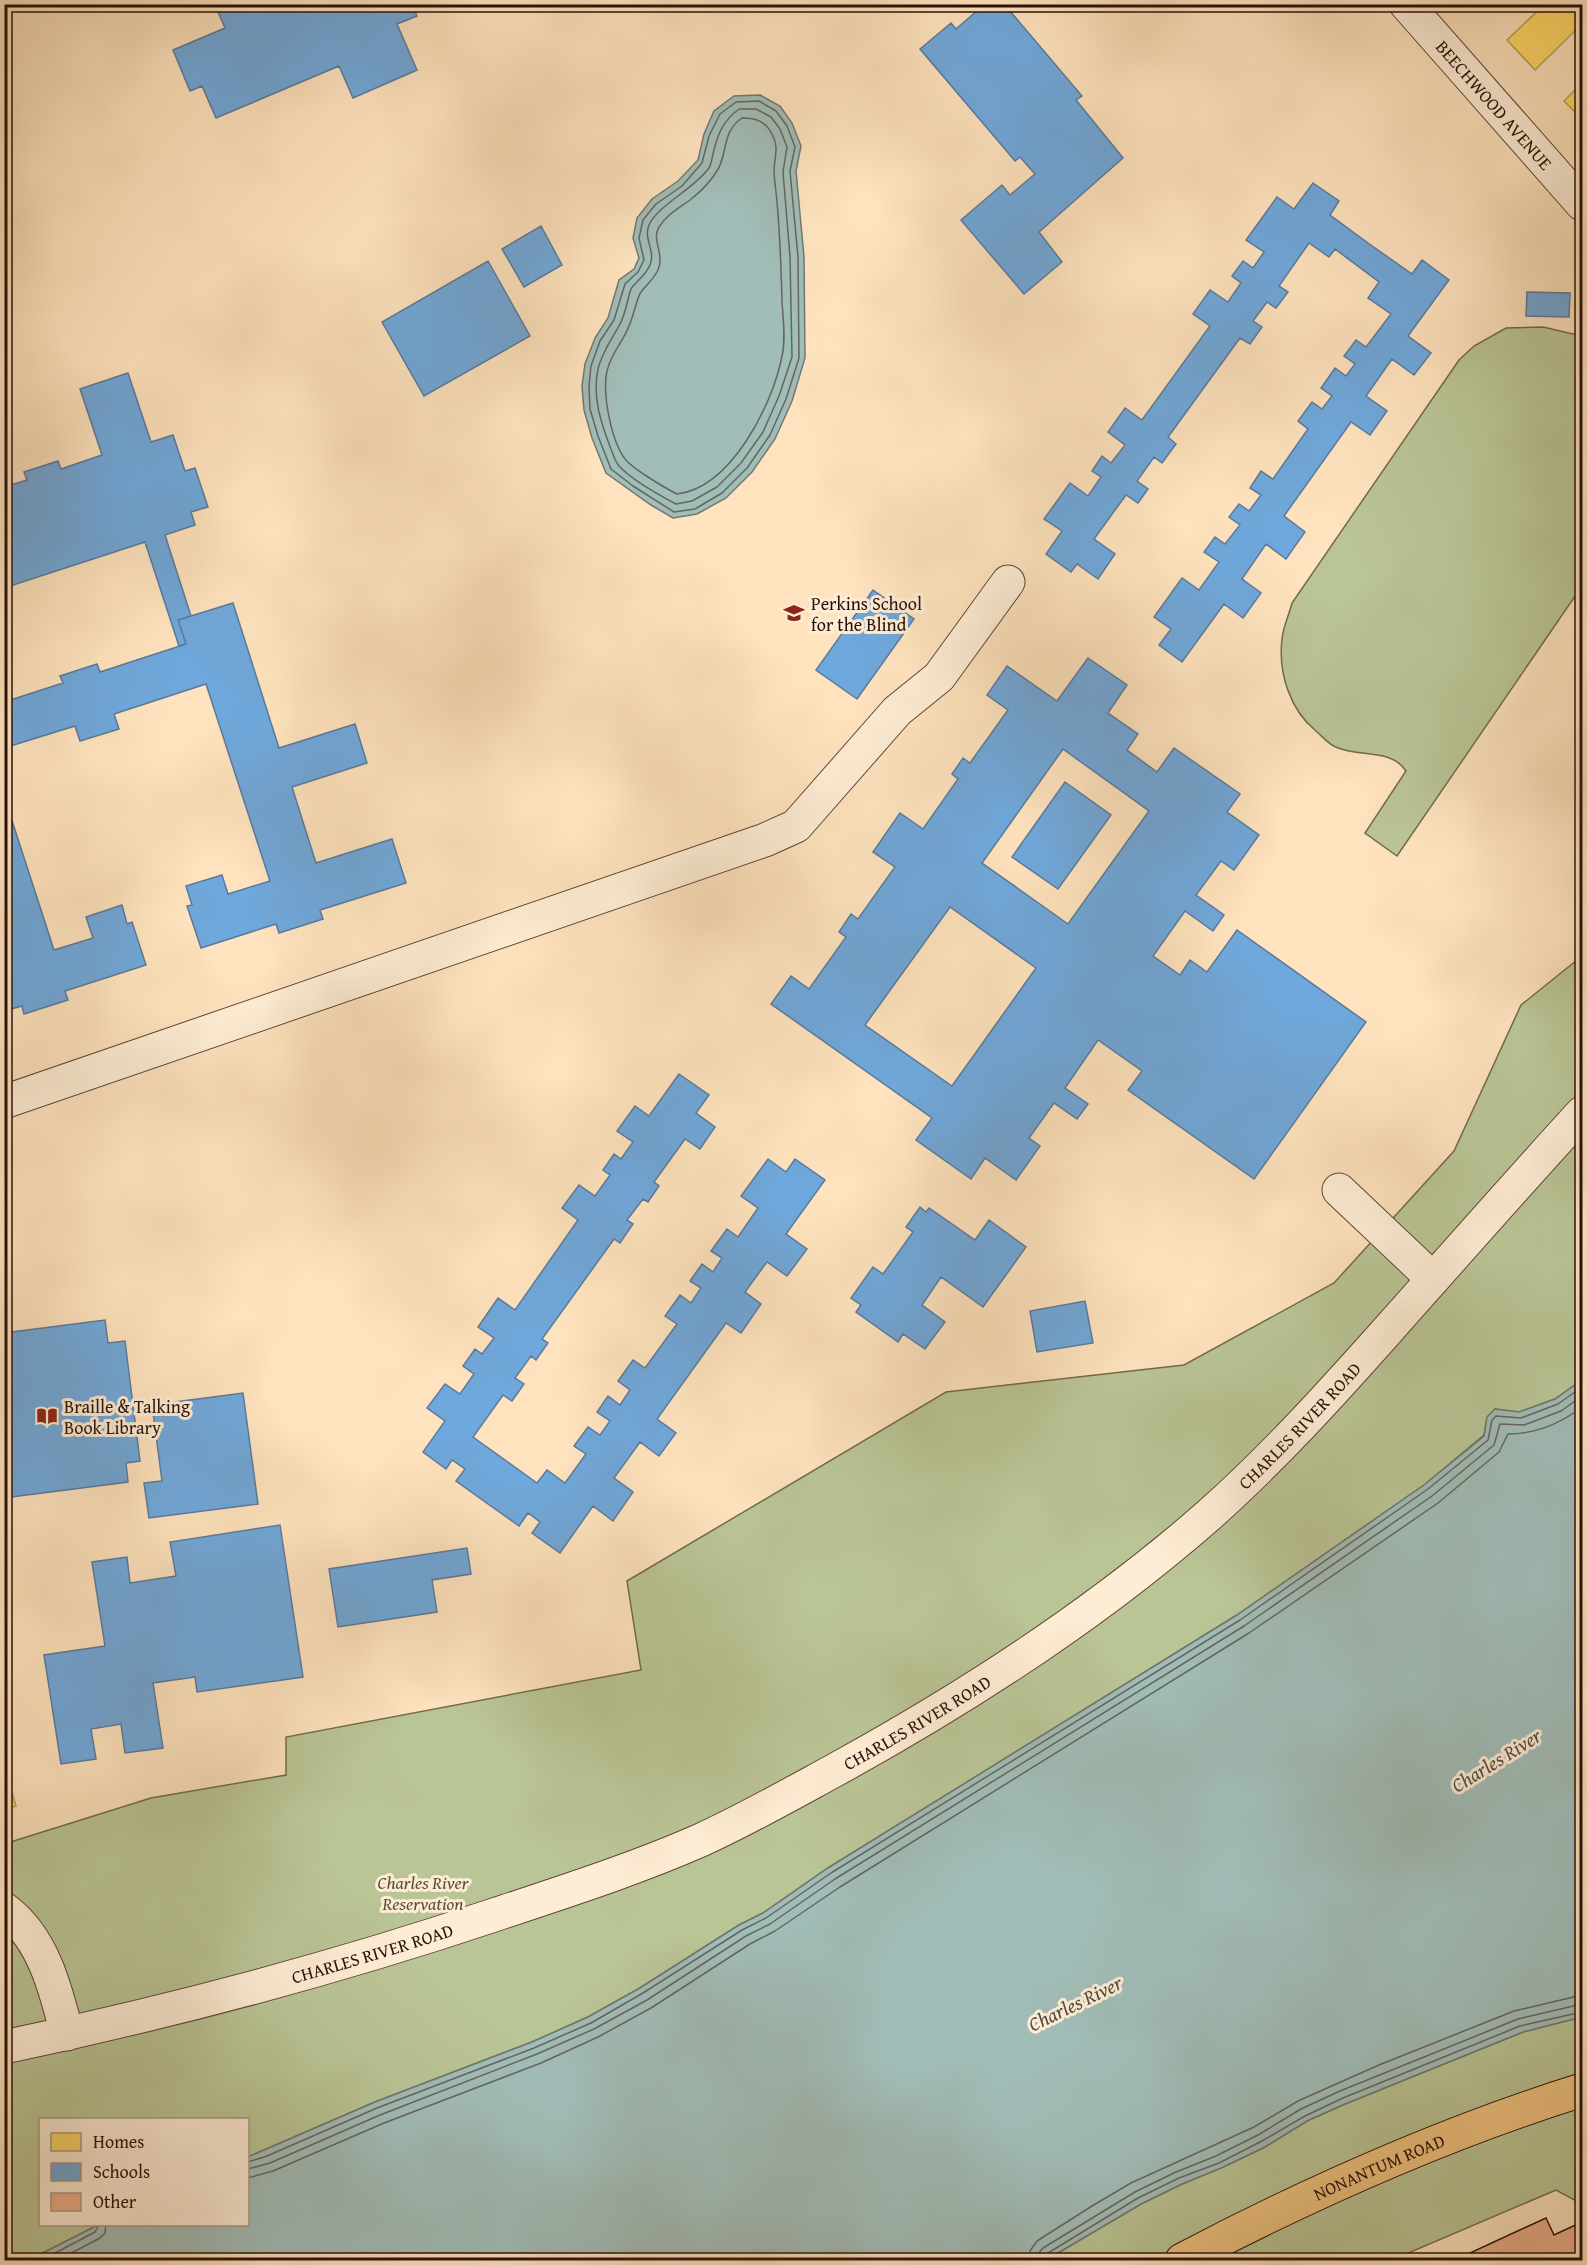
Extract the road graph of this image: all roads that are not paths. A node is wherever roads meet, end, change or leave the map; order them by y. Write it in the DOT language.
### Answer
graph roads {
  1 [pos="1406,4"];
  2 [pos="1582,204"];
  3 [pos="1008,582"];
  4 [pos="4,1102"];
  5 [pos="1582,1113"];
  6 [pos="1339,1190"];
  7 [pos="1433,1279"];
  8 [pos="4,1909"];
  9 [pos="67,2034"];
  10 [pos="4,2047"];
  11 [pos="1582,2090"];
  12 [pos="1182,2260"];
  1 -- 2 [label="street, BEECHWOOD AVENUE"];
  3 -- 4 [label="street"];
  5 -- 7 [label="street, CHARLES RIVER ROAD"];
  6 -- 7 [label="street"];
  7 -- 9 [label="street, CHARLES RIVER ROAD"];
  8 -- 9 [label="street"];
  9 -- 10 [label="street, CHARLES RIVER ROAD"];
  11 -- 12 [label="main road, NONANTUM ROAD"];
}
